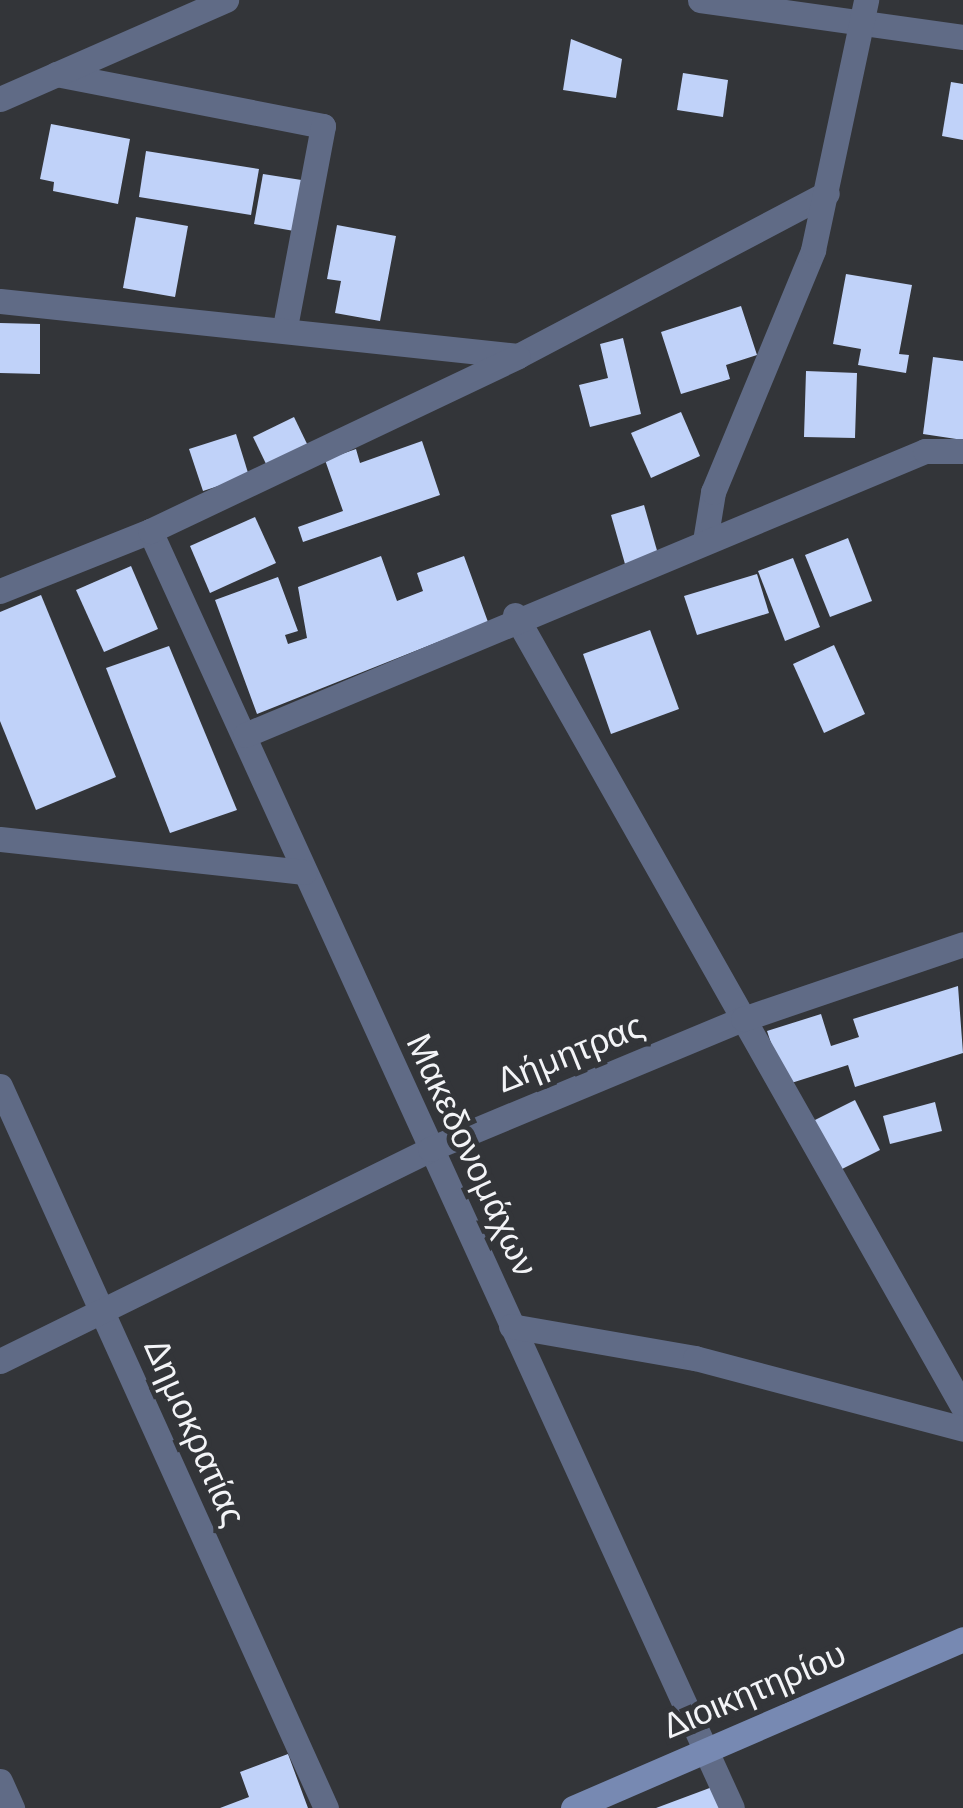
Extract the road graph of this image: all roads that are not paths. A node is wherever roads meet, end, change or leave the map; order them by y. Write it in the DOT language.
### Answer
graph roads {
  1 [pos="226,0"];
  2 [pos="700,0"];
  3 [pos="862,10"];
  4 [pos="963,37"];
  5 [pos="56,74"];
  6 [pos="0,99"];
  7 [pos="827,193"];
  8 [pos="0,300"];
  9 [pos="286,328"];
  10 [pos="518,356"];
  11 [pos="963,451"];
  12 [pos="150,531"];
  13 [pos="705,542"];
  14 [pos="0,591"];
  15 [pos="516,615"];
  16 [pos="244,735"];
  17 [pos="0,839"];
  18 [pos="304,872"];
  19 [pos="963,944"];
  20 [pos="743,1019"];
  21 [pos="0,1086"];
  22 [pos="430,1148"];
  23 [pos="102,1312"];
  24 [pos="512,1326"];
  25 [pos="0,1361"];
  26 [pos="961,1397"];
  27 [pos="963,1428"];
  28 [pos="963,1638"];
  29 [pos="705,1749"];
  30 [pos="0,1781"];
  31 [pos="12,1808"];
  32 [pos="326,1808"];
  33 [pos="573,1808"];
  34 [pos="732,1808"];
  1 -- 5 [label="street"];
  2 -- 3 [label="street"];
  3 -- 4 [label="street"];
  3 -- 7 [label="street"];
  5 -- 6 [label="street"];
  5 -- 9 [label="street"];
  7 -- 10 [label="street"];
  7 -- 13 [label="street"];
  8 -- 9 [label="street"];
  9 -- 10 [label="street"];
  10 -- 12 [label="street"];
  11 -- 13 [label="street"];
  12 -- 14 [label="street"];
  12 -- 16 [label="street, Μακεδονομάχων"];
  13 -- 15 [label="street"];
  15 -- 16 [label="street"];
  15 -- 20 [label="street"];
  16 -- 18 [label="street, Μακεδονομάχων"];
  17 -- 18 [label="street"];
  18 -- 22 [label="street, Μακεδονομάχων"];
  19 -- 20 [label="street, Δήμητρας"];
  20 -- 22 [label="street, Δήμητρας"];
  20 -- 26 [label="street"];
  21 -- 23 [label="street, Δημοκρατίας"];
  22 -- 23 [label="street, Δήμητρας"];
  22 -- 24 [label="street, Μακεδονομάχων"];
  23 -- 25 [label="street, Δήμητρας"];
  23 -- 32 [label="street, Δημοκρατίας"];
  24 -- 27 [label="street"];
  24 -- 29 [label="street, Μακεδονομάχων"];
  28 -- 29 [label="street, Διοικητηρίου"];
  29 -- 33 [label="street, Διοικητηρίου"];
  29 -- 34 [label="street, Μακεδονομάχων"];
  30 -- 31 [label="street"];
}
